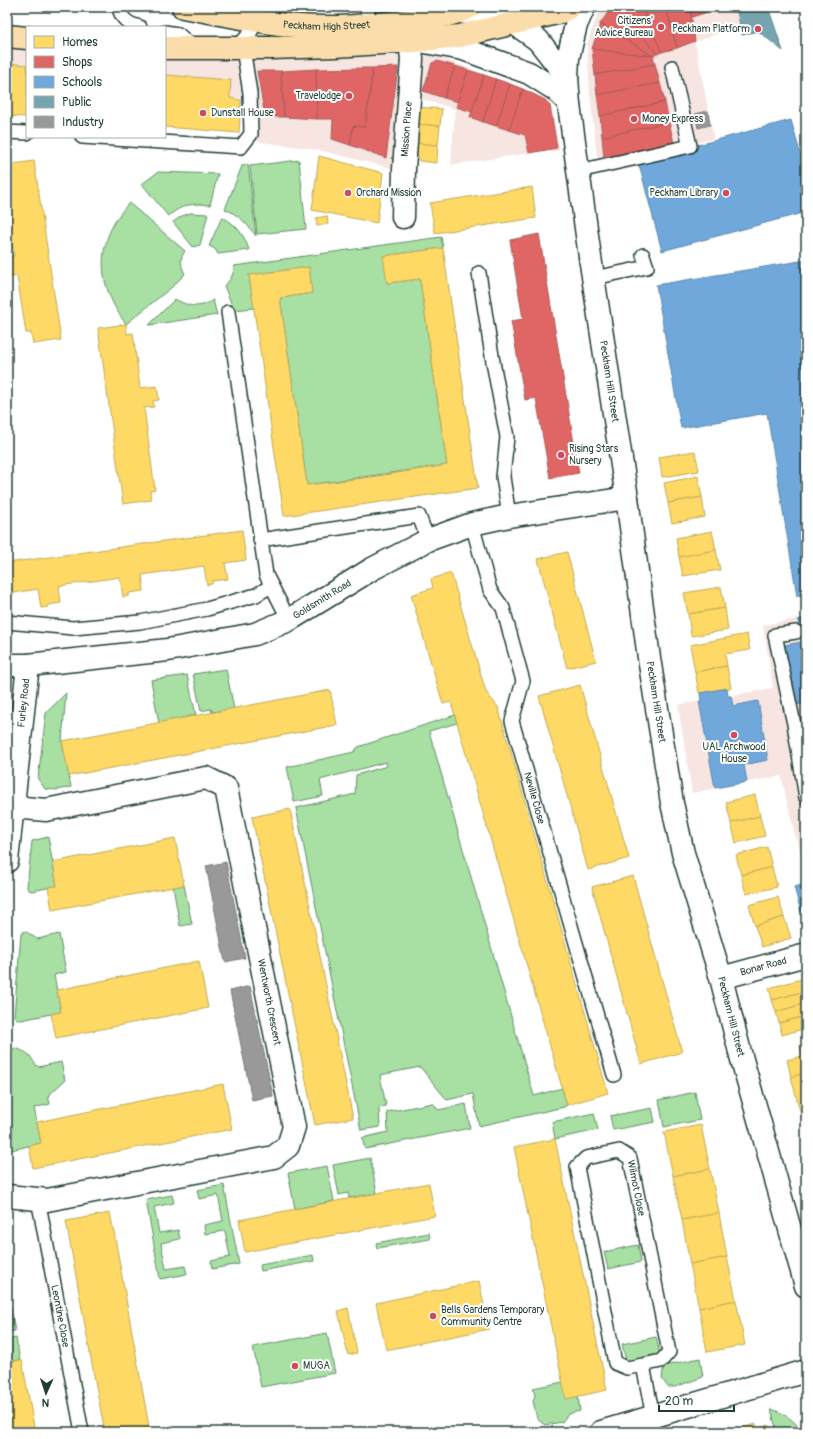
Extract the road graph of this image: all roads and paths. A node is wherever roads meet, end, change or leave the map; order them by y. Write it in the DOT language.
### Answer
graph roads {
  1 [pos="119,7"];
  2 [pos="183,7"];
  3 [pos="570,7"];
  4 [pos="584,7"];
  5 [pos="465,10"];
  6 [pos="256,14"];
  7 [pos="368,16"];
  8 [pos="514,24"];
  9 [pos="136,26"];
  10 [pos="166,32"];
  11 [pos="7,36"];
  12 [pos="26,38"];
  13 [pos="412,41"];
  14 [pos="166,48"];
  15 [pos="194,48"];
  16 [pos="240,48"];
  17 [pos="672,67"];
  18 [pos="567,77"];
  19 [pos="569,105"];
  20 [pos="7,132"];
  21 [pos="26,133"];
  22 [pos="98,138"];
  23 [pos="579,171"];
  24 [pos="403,217"];
  25 [pos="643,256"];
  26 [pos="479,272"];
  27 [pos="594,278"];
  28 [pos="228,312"];
  29 [pos="628,498"];
  30 [pos="509,516"];
  31 [pos="472,524"];
  32 [pos="260,540"];
  33 [pos="428,540"];
  34 [pos="271,586"];
  35 [pos="289,620"];
  36 [pos="7,622"];
  37 [pos="796,632"];
  38 [pos="28,664"];
  39 [pos="7,665"];
  40 [pos="806,798"];
  41 [pos="14,807"];
  42 [pos="7,861"];
  43 [pos="806,955"];
  44 [pos="721,978"];
  45 [pos="614,1075"];
  46 [pos="7,1196"];
  47 [pos="38,1199"];
  48 [pos="806,1286"];
  49 [pos="643,1365"];
  50 [pos="806,1371"];
  51 [pos="653,1417"];
  52 [pos="82,1432"];
  53 [pos="600,1432"];
  1 -- 9 [label="lane"];
  2 -- 6 [label="highway, Peckham High Street"];
  3 -- 8 [label="highway, Peckham High Street"];
  4 -- 18 [label="street"];
  5 -- 7 [label="highway, Peckham High Street"];
  5 -- 8 [label="street"];
  6 -- 7 [label="highway, Peckham High Street"];
  6 -- 16 [label="lane"];
  8 -- 13 [label="highway, Peckham High Street"];
  8 -- 18 [label="street"];
  10 -- 15 [label="lane"];
  11 -- 12 [label="highway"];
  13 -- 16 [label="highway, Peckham High Street"];
  13 -- 19 [label="street, Peckham High Street"];
  13 -- 24 [label="street, Mission Place"];
  14 -- 15 [label="highway, Peckham High Street"];
  15 -- 16 [label="highway, Peckham High Street"];
  16 -- 22 [label="lane"];
  17 -- 23 [label="lane"];
  18 -- 19 [label="street"];
  19 -- 23 [label="street, Peckham Hill Street"];
  20 -- 21 [label="lane"];
  23 -- 27 [label="street, Peckham Hill Street"];
  25 -- 27 [label="lane"];
  26 -- 30 [label="lane"];
  27 -- 29 [label="street, Peckham Hill Street"];
  28 -- 32 [label="lane"];
  29 -- 30 [label="street, Goldsmith Road"];
  29 -- 44 [label="street, Peckham Hill Street"];
  30 -- 31 [label="street, Goldsmith Road"];
  31 -- 33 [label="street, Goldsmith Road"];
  31 -- 45 [label="lane, Neville Close"];
  32 -- 33 [label="lane"];
  32 -- 34 [label="lane"];
  33 -- 35 [label="street, Goldsmith Road"];
  34 -- 35 [label="lane"];
  34 -- 36 [label="lane"];
  35 -- 38 [label="street, Goldsmith Road"];
  37 -- 40 [label="lane"];
  38 -- 39 [label="street, Goldsmith Road"];
  38 -- 41 [label="street, Furley Road"];
  41 -- 42 [label="street, Furley Road"];
  41 -- 47 [label="street, Wentworth Crescent"];
  43 -- 44 [label="street, Bonar Road"];
  44 -- 48 [label="street, Peckham Hill Street"];
  46 -- 47 [label="street, Wentworth Crescent"];
  47 -- 52 [label="lane, Leontine Close"];
  49 -- 49 [label="lane, Wilmot Close"];
  49 -- 51 [label="lane"];
  50 -- 51 [label="street"];
  51 -- 53 [label="street"];
}
